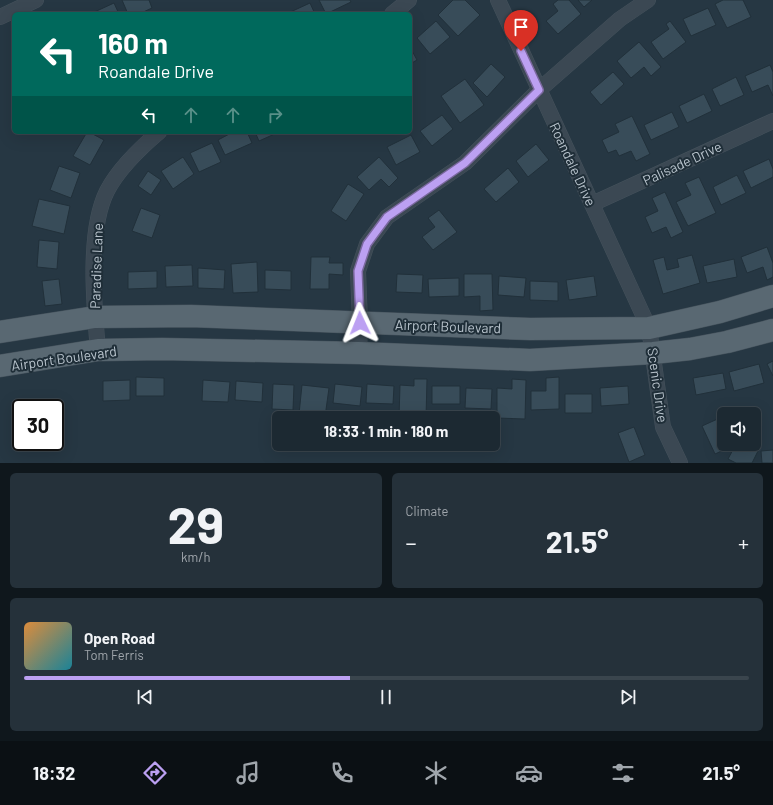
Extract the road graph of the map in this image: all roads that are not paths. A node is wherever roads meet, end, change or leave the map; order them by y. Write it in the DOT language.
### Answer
graph roads {
  1 [pos="36,0"];
  2 [pos="409,0"];
  3 [pos="498,0"];
  4 [pos="648,0"];
  5 [pos="394,12"];
  6 [pos="0,17"];
  7 [pos="539,90"];
  8 [pos="773,121"];
  9 [pos="157,134"];
  10 [pos="592,204"];
  11 [pos="773,296"];
  12 [pos="95,318"];
  13 [pos="360,323"];
  14 [pos="649,328"];
  15 [pos="773,330"];
  16 [pos="0,332"];
  17 [pos="98,350"];
  18 [pos="359,353"];
  19 [pos="653,353"];
  20 [pos="0,366"];
  21 [pos="680,463"];
  1 -- 6 [label="street"];
  2 -- 5 [label="street"];
  3 -- 7 [label="street, Roandale Drive"];
  4 -- 7 [label="street"];
  7 -- 10 [label="street, Roandale Drive"];
  7 -- 13 [label="street"];
  8 -- 10 [label="street, Palisade Drive"];
  9 -- 12 [label="street, Paradise Lane"];
  10 -- 14 [label="street, Roandale Drive"];
  11 -- 14 [label="main road, Airport Boulevard"];
  12 -- 13 [label="main road, Airport Boulevard"];
  12 -- 16 [label="main road, Airport Boulevard"];
  12 -- 17 [label="street, Paradise Lane"];
  13 -- 14 [label="main road, Airport Boulevard"];
  13 -- 18 [label="street"];
  14 -- 19 [label="street, Scenic Drive"];
  15 -- 19 [label="main road, Airport Boulevard"];
  17 -- 18 [label="main road, Airport Boulevard"];
  17 -- 20 [label="main road, Airport Boulevard"];
  18 -- 19 [label="main road, Airport Boulevard"];
  19 -- 21 [label="street, Scenic Drive"];
}
